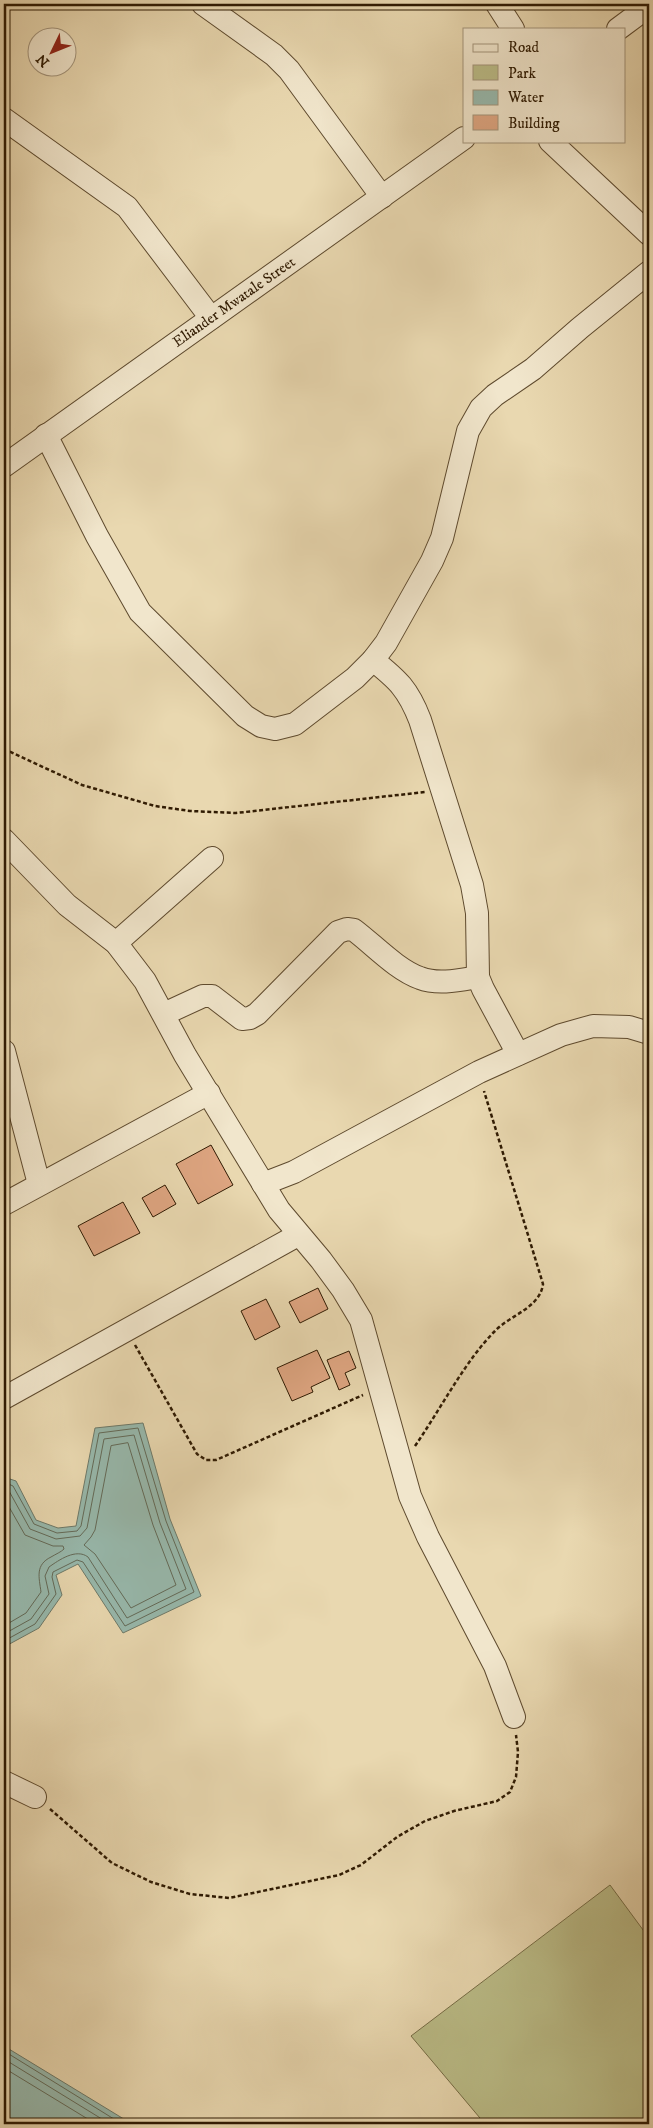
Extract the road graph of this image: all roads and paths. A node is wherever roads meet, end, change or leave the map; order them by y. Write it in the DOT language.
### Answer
graph roads {
  1 [pos="203,4"];
  2 [pos="497,4"];
  3 [pos="649,6"];
  4 [pos="513,28"];
  5 [pos="619,28"];
  6 [pos="4,118"];
  7 [pos="463,139"];
  8 [pos="551,142"];
  9 [pos="382,197"];
  10 [pos="649,234"];
  11 [pos="649,272"];
  12 [pos="211,318"];
  13 [pos="46,435"];
  14 [pos="4,466"];
  15 [pos="373,660"];
  16 [pos="4,749"];
  17 [pos="442,790"];
  18 [pos="4,840"];
  19 [pos="212,858"];
  20 [pos="116,944"];
  21 [pos="478,976"];
  22 [pos="164,1014"];
  23 [pos="649,1033"];
  24 [pos="4,1051"];
  25 [pos="518,1054"];
  26 [pos="479,1072"];
  27 [pos="209,1093"];
  28 [pos="39,1184"];
  29 [pos="263,1184"];
  30 [pos="4,1204"];
  31 [pos="298,1235"];
  32 [pos="127,1330"];
  33 [pos="380,1387"];
  34 [pos="4,1398"];
  35 [pos="402,1465"];
  36 [pos="514,1717"];
  37 [pos="4,1782"];
  38 [pos="35,1797"];
  1 -- 9 [label="street"];
  2 -- 4 [label="street"];
  3 -- 5 [label="street"];
  6 -- 12 [label="street"];
  7 -- 9 [label="street, Eliander Mwatale Street"];
  8 -- 10 [label="street"];
  9 -- 12 [label="street, Eliander Mwatale Street"];
  11 -- 15 [label="street"];
  12 -- 13 [label="street, Eliander Mwatale Street"];
  13 -- 14 [label="street, Eliander Mwatale Street"];
  13 -- 15 [label="street"];
  15 -- 17 [label="street"];
  16 -- 17 [label="path"];
  17 -- 21 [label="street"];
  18 -- 20 [label="street"];
  19 -- 20 [label="street"];
  20 -- 22 [label="street"];
  21 -- 22 [label="street"];
  21 -- 25 [label="street"];
  22 -- 27 [label="street"];
  23 -- 25 [label="street"];
  24 -- 28 [label="street"];
  25 -- 26 [label="street"];
  26 -- 29 [label="street"];
  26 -- 35 [label="path"];
  27 -- 28 [label="street"];
  27 -- 29 [label="street"];
  28 -- 30 [label="street"];
  29 -- 31 [label="street"];
  31 -- 32 [label="street"];
  31 -- 33 [label="street"];
  32 -- 33 [label="path"];
  32 -- 34 [label="street"];
  33 -- 35 [label="street"];
  35 -- 36 [label="street"];
  36 -- 38 [label="path"];
  37 -- 38 [label="street"];
}
